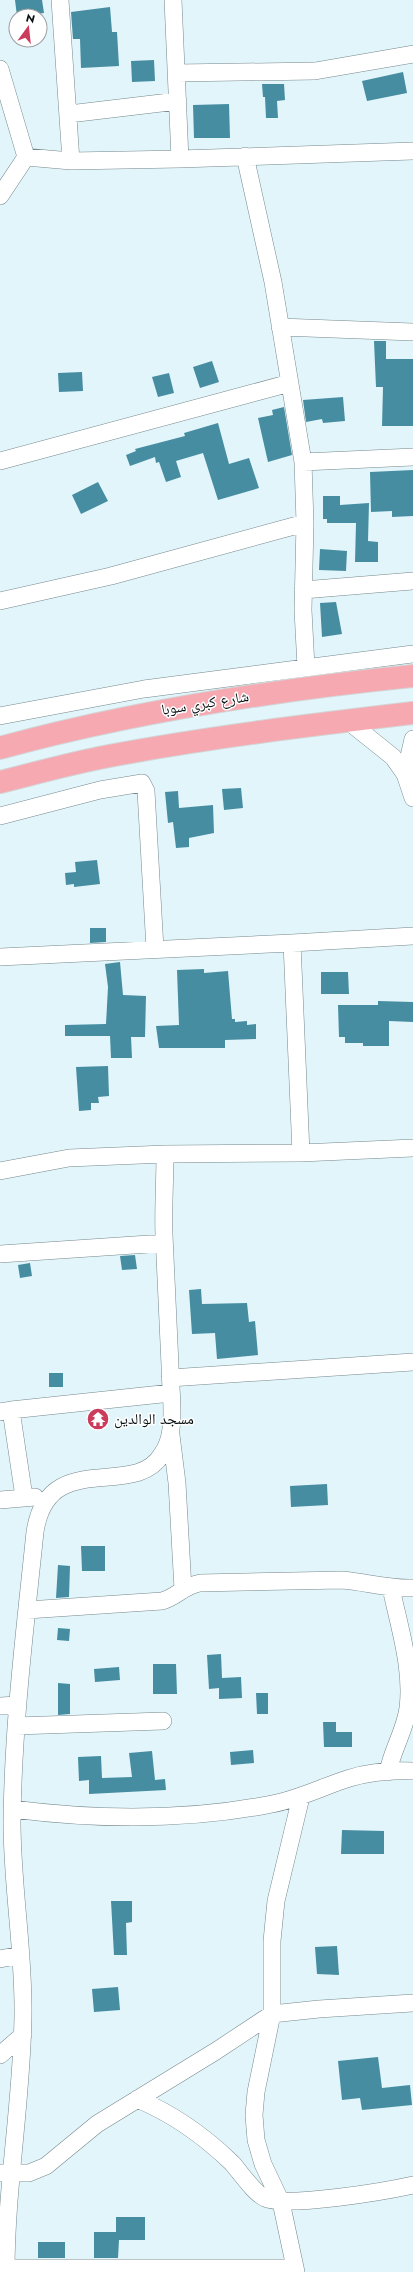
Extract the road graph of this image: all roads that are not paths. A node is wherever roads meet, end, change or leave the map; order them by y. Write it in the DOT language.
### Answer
graph roads {
  1 [pos="60,0"];
  2 [pos="173,0"];
  3 [pos="413,54"];
  4 [pos="0,69"];
  5 [pos="177,73"];
  6 [pos="178,101"];
  7 [pos="69,114"];
  8 [pos="413,151"];
  9 [pos="244,156"];
  10 [pos="26,157"];
  11 [pos="71,160"];
  12 [pos="180,160"];
  13 [pos="0,196"];
  14 [pos="280,327"];
  15 [pos="413,332"];
  16 [pos="290,383"];
  17 [pos="413,457"];
  18 [pos="0,461"];
  19 [pos="303,462"];
  20 [pos="305,523"];
  21 [pos="413,580"];
  22 [pos="303,590"];
  23 [pos="0,602"];
  24 [pos="413,654"];
  25 [pos="306,667"];
  26 [pos="413,676"];
  27 [pos="413,713"];
  28 [pos="0,716"];
  29 [pos="348,721"];
  30 [pos="413,739"];
  31 [pos="0,748"];
  32 [pos="405,774"];
  33 [pos="0,782"];
  34 [pos="413,798"];
  35 [pos="0,816"];
  36 [pos="413,936"];
  37 [pos="292,944"];
  38 [pos="155,948"];
  39 [pos="0,957"];
  40 [pos="413,1148"];
  41 [pos="301,1153"];
  42 [pos="165,1154"];
  43 [pos="0,1171"];
  44 [pos="164,1243"];
  45 [pos="0,1254"];
  46 [pos="413,1362"];
  47 [pos="171,1386"];
  48 [pos="6,1411"];
  49 [pos="171,1433"];
  50 [pos="24,1497"];
  51 [pos="50,1497"];
  52 [pos="0,1500"];
  53 [pos="391,1588"];
  54 [pos="413,1588"];
  55 [pos="183,1589"];
  56 [pos="27,1610"];
  57 [pos="18,1705"];
  58 [pos="0,1706"];
  59 [pos="163,1722"];
  60 [pos="16,1726"];
  61 [pos="7,1752"];
  62 [pos="413,1771"];
  63 [pos="388,1772"];
  64 [pos="301,1797"];
  65 [pos="12,1809"];
  66 [pos="7,1866"];
  67 [pos="21,1954"];
  68 [pos="0,1959"];
  69 [pos="413,2003"];
  70 [pos="272,2014"];
  71 [pos="23,2035"];
  72 [pos="0,2055"];
  73 [pos="137,2099"];
  74 [pos="6,2173"];
  75 [pos="413,2185"];
  76 [pos="281,2202"];
  77 [pos="4,2269"];
  78 [pos="159,2270"];
  79 [pos="296,2270"];
  1 -- 7 [label="street"];
  2 -- 5 [label="street"];
  3 -- 5 [label="street"];
  4 -- 10 [label="street"];
  5 -- 6 [label="street"];
  6 -- 7 [label="street"];
  6 -- 12 [label="street"];
  7 -- 11 [label="street"];
  8 -- 9 [label="street"];
  9 -- 12 [label="street"];
  9 -- 14 [label="street"];
  10 -- 11 [label="street"];
  10 -- 13 [label="street"];
  11 -- 12 [label="street"];
  14 -- 15 [label="street"];
  14 -- 16 [label="street"];
  16 -- 18 [label="street"];
  16 -- 19 [label="street"];
  17 -- 19 [label="street"];
  19 -- 20 [label="street"];
  20 -- 22 [label="street"];
  20 -- 23 [label="street"];
  21 -- 22 [label="street"];
  22 -- 25 [label="street"];
  24 -- 25 [label="street"];
  25 -- 28 [label="street"];
  26 -- 31 [label="highway, شارع كبري سوبا"];
  27 -- 29 [label="highway"];
  29 -- 32 [label="street"];
  29 -- 33 [label="highway"];
  30 -- 32 [label="street"];
  32 -- 34 [label="street"];
  35 -- 38 [label="street"];
  36 -- 37 [label="street"];
  37 -- 38 [label="street"];
  37 -- 41 [label="street"];
  38 -- 39 [label="street"];
  40 -- 41 [label="street"];
  41 -- 42 [label="street"];
  42 -- 43 [label="street"];
  42 -- 44 [label="street"];
  44 -- 45 [label="street"];
  44 -- 47 [label="street"];
  46 -- 47 [label="street"];
  47 -- 48 [label="street"];
  47 -- 49 [label="street"];
  48 -- 50 [label="street"];
  49 -- 51 [label="street"];
  49 -- 55 [label="street"];
  50 -- 51 [label="street"];
  50 -- 52 [label="street"];
  51 -- 56 [label="street"];
  53 -- 54 [label="street"];
  53 -- 55 [label="street"];
  53 -- 63 [label="street"];
  55 -- 56 [label="street"];
  56 -- 57 [label="street"];
  57 -- 58 [label="street"];
  57 -- 60 [label="street"];
  59 -- 60 [label="street"];
  60 -- 61 [label="street"];
  61 -- 65 [label="street"];
  62 -- 63 [label="street"];
  63 -- 64 [label="street"];
  64 -- 65 [label="street"];
  64 -- 70 [label="street"];
  65 -- 66 [label="street"];
  66 -- 67 [label="street"];
  67 -- 68 [label="street"];
  67 -- 71 [label="street"];
  69 -- 70 [label="street"];
  70 -- 73 [label="street"];
  70 -- 76 [label="street"];
  71 -- 72 [label="street"];
  71 -- 74 [label="street"];
  73 -- 74 [label="street"];
  73 -- 76 [label="street"];
  74 -- 77 [label="street"];
  75 -- 76 [label="street"];
  76 -- 79 [label="street"];
  77 -- 78 [label="street"];
  78 -- 79 [label="street"];
}
